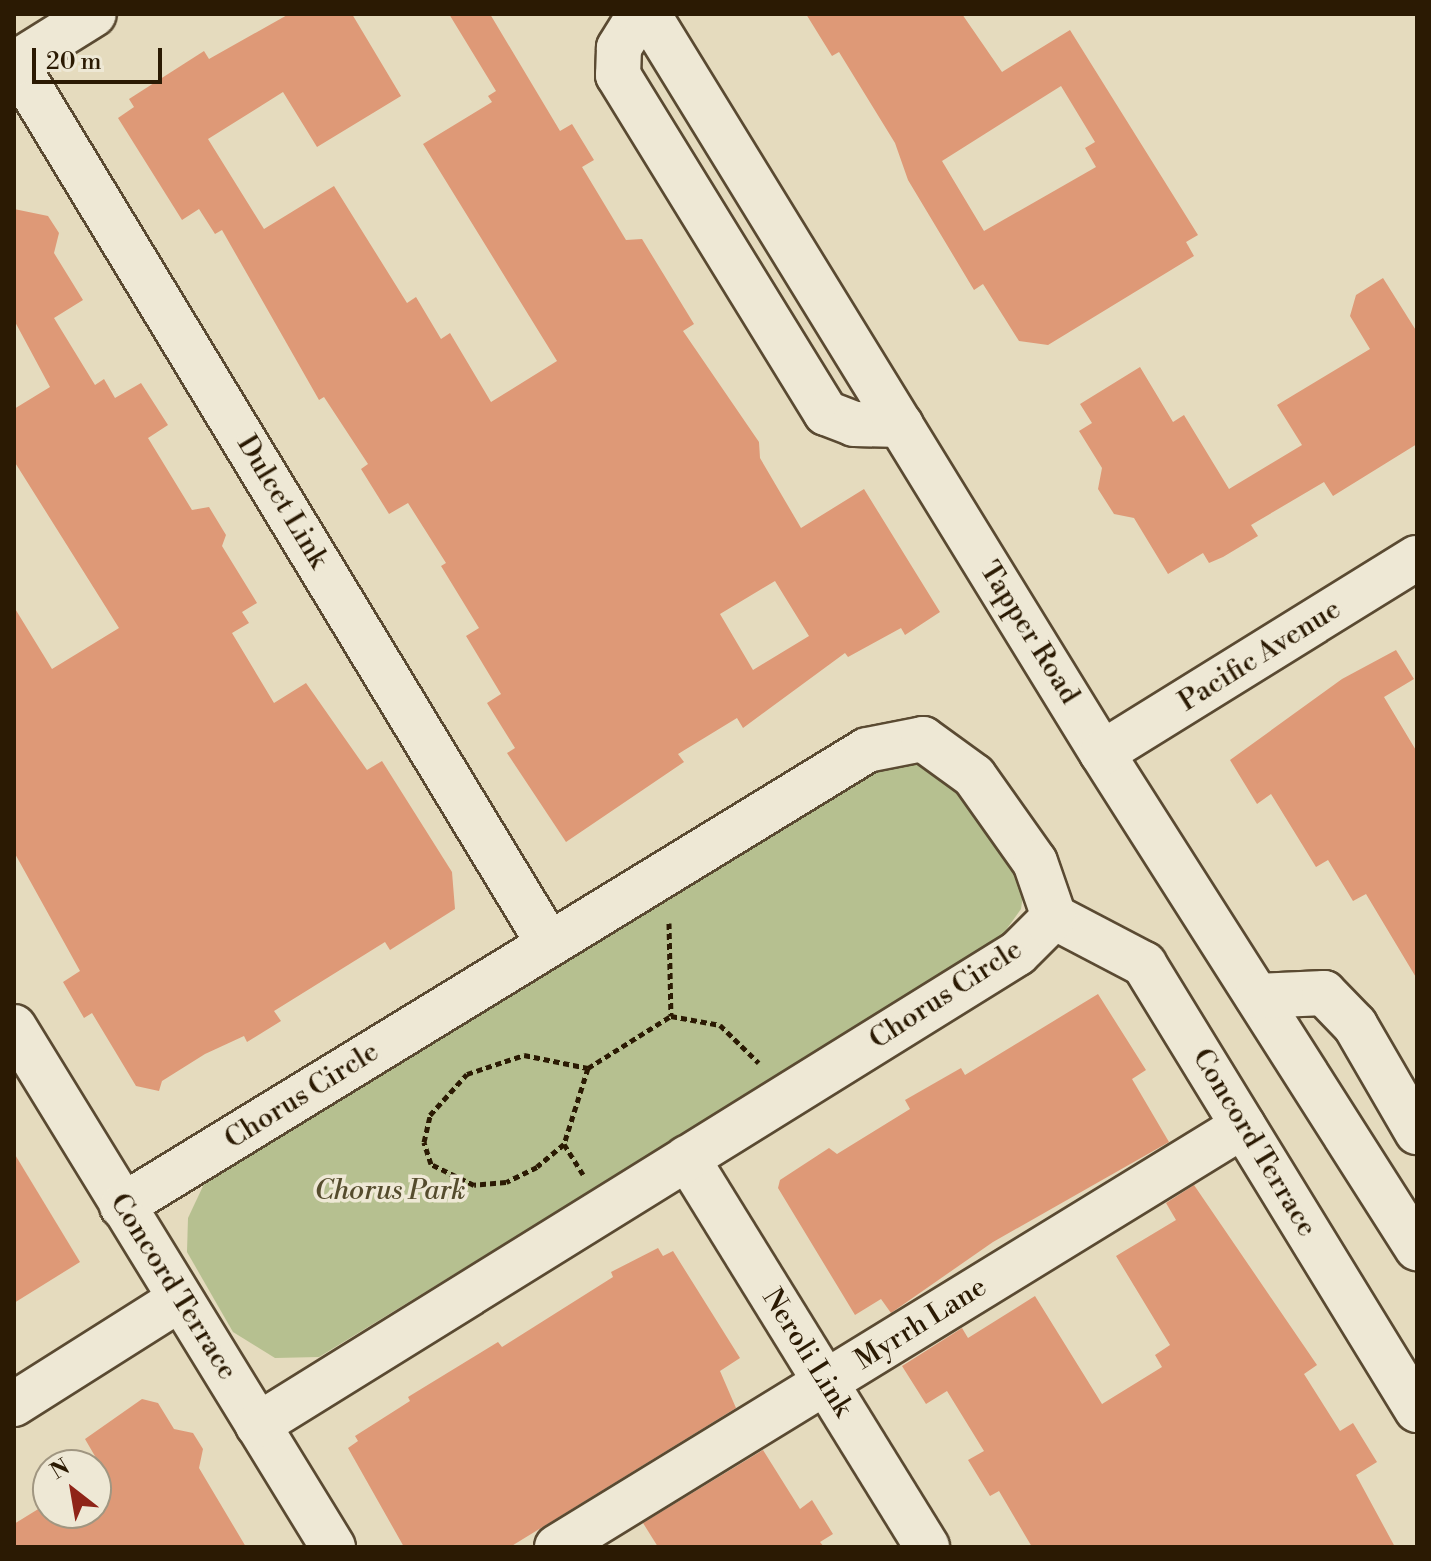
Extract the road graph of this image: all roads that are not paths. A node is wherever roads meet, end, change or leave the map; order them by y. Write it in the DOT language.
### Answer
graph roads {
  1 [pos="94,14"];
  2 [pos="640,14"];
  3 [pos="648,14"];
  4 [pos="15,63"];
  5 [pos="901,425"];
  6 [pos="1417,558"];
  7 [pos="1102,753"];
  8 [pos="1054,917"];
  9 [pos="549,944"];
  10 [pos="1257,996"];
  11 [pos="14,1027"];
  12 [pos="1243,1126"];
  13 [pos="1417,1132"];
  14 [pos="687,1158"];
  15 [pos="122,1206"];
  16 [pos="1417,1248"];
  17 [pos="180,1299"];
  18 [pos="826,1383"];
  19 [pos="14,1404"];
  20 [pos="1417,1410"];
  21 [pos="258,1425"];
  22 [pos="333,1547"];
  23 [pos="557,1547"];
  24 [pos="927,1547"];
  1 -- 4 [label="street"];
  2 -- 5 [label="street"];
  3 -- 5 [label="street, Tapper Road"];
  4 -- 9 [label="street, Dulcet Link"];
  5 -- 7 [label="street, Tapper Road"];
  6 -- 7 [label="street, Pacific Avenue"];
  7 -- 10 [label="street, Tapper Road"];
  8 -- 9 [label="street, Chorus Circle"];
  8 -- 12 [label="street, Concord Terrace"];
  8 -- 14 [label="street, Chorus Circle"];
  9 -- 15 [label="street, Chorus Circle"];
  10 -- 13 [label="street"];
  10 -- 16 [label="street, Tapper Road"];
  11 -- 15 [label="street, Concord Terrace"];
  12 -- 18 [label="street, Myrrh Lane"];
  12 -- 20 [label="street, Concord Terrace"];
  14 -- 18 [label="street, Neroli Link"];
  14 -- 21 [label="street, Chorus Circle"];
  15 -- 17 [label="street, Concord Terrace"];
  17 -- 19 [label="street"];
  17 -- 21 [label="street, Concord Terrace"];
  18 -- 23 [label="street, Myrrh Lane"];
  18 -- 24 [label="street, Neroli Link"];
  21 -- 22 [label="street, Concord Terrace"];
}
